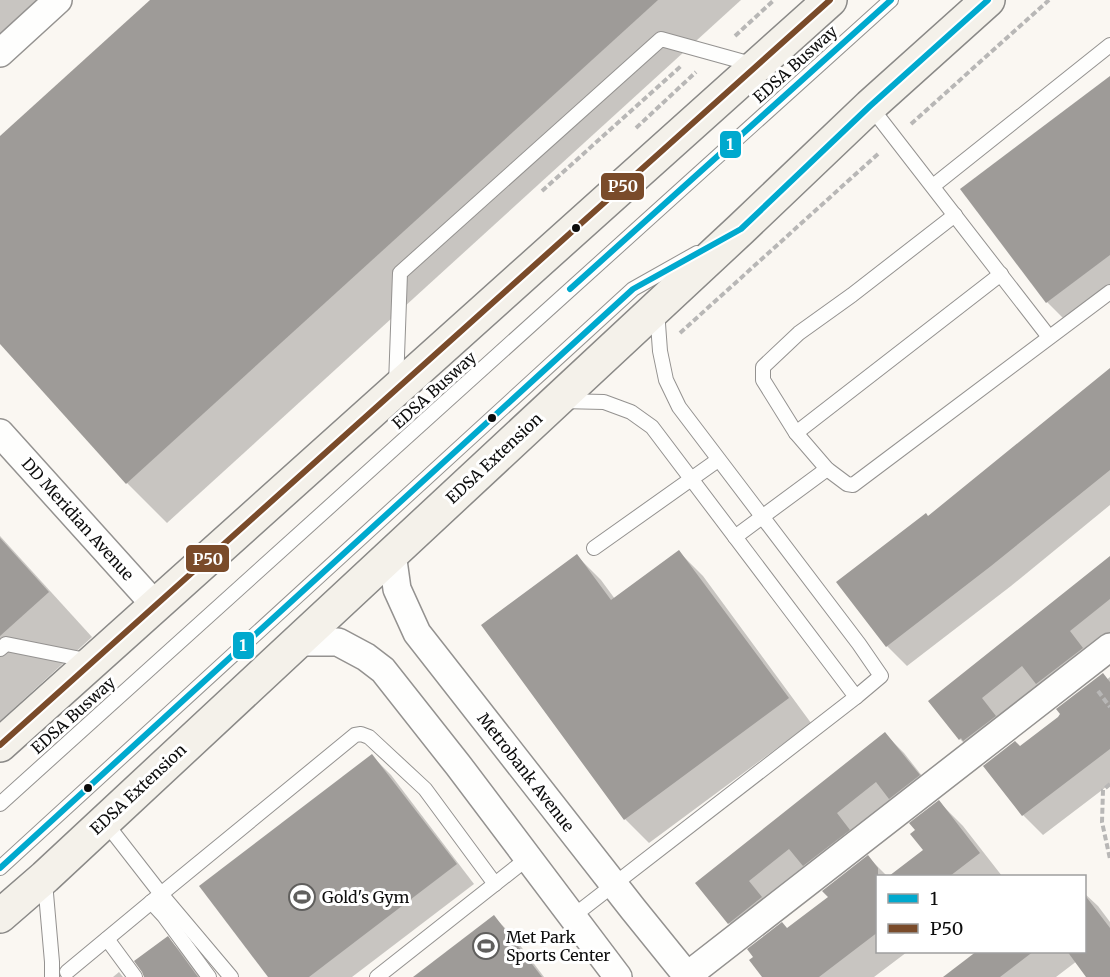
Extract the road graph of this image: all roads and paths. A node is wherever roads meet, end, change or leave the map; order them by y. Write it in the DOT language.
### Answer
graph roads {
  1 [pos="58,0"];
  2 [pos="830,0"];
  3 [pos="891,0"];
  4 [pos="988,0"];
  5 [pos="1110,45"];
  6 [pos="699,49"];
  7 [pos="0,53"];
  8 [pos="758,65"];
  9 [pos="870,106"];
  10 [pos="933,186"];
  11 [pos="542,191"];
  12 [pos="955,215"];
  13 [pos="741,228"];
  14 [pos="1001,274"];
  15 [pos="1110,292"];
  16 [pos="657,306"];
  17 [pos="1049,337"];
  18 [pos="395,391"];
  19 [pos="555,401"];
  20 [pos="0,433"];
  21 [pos="796,433"];
  22 [pos="718,460"];
  23 [pos="827,469"];
  24 [pos="691,479"];
  25 [pos="763,517"];
  26 [pos="735,537"];
  27 [pos="594,548"];
  28 [pos="392,553"];
  29 [pos="156,606"];
  30 [pos="295,642"];
  31 [pos="1110,647"];
  32 [pos="0,649"];
  33 [pos="93,662"];
  34 [pos="856,697"];
  35 [pos="0,745"];
  36 [pos="1110,784"];
  37 [pos="0,804"];
  38 [pos="103,821"];
  39 [pos="528,858"];
  40 [pos="1110,859"];
  41 [pos="0,868"];
  42 [pos="45,876"];
  43 [pos="495,884"];
  44 [pos="615,885"];
  45 [pos="156,898"];
  46 [pos="2,915"];
  47 [pos="572,917"];
  48 [pos="107,939"];
  49 [pos="67,972"];
  50 [pos="688,976"];
  51 [pos="51,977"];
  52 [pos="135,977"];
  53 [pos="209,977"];
  54 [pos="231,977"];
  55 [pos="377,977"];
  56 [pos="618,977"];
  1 -- 7 [label="street"];
  2 -- 8 [label="main road"];
  3 -- 37 [label="lane, EDSA Busway"];
  4 -- 9 [label="main road, EDSA Extension"];
  5 -- 10 [label="lane"];
  6 -- 8 [label="lane"];
  6 -- 11 [label="path"];
  6 -- 18 [label="lane"];
  8 -- 18 [label="main road"];
  9 -- 10 [label="lane"];
  9 -- 13 [label="main road, EDSA Extension"];
  10 -- 12 [label="lane"];
  12 -- 14 [label="lane"];
  12 -- 21 [label="lane"];
  13 -- 16 [label="main road, EDSA Extension"];
  13 -- 41 [label="lane"];
  14 -- 17 [label="lane"];
  14 -- 21 [label="lane"];
  15 -- 17 [label="lane"];
  16 -- 19 [label="main road, EDSA Extension"];
  16 -- 22 [label="lane"];
  17 -- 23 [label="lane"];
  18 -- 29 [label="main road"];
  19 -- 24 [label="lane"];
  19 -- 28 [label="main road, EDSA Extension"];
  20 -- 29 [label="street, DD Meridian Avenue"];
  21 -- 23 [label="lane"];
  22 -- 24 [label="lane"];
  22 -- 25 [label="lane"];
  23 -- 25 [label="lane"];
  24 -- 26 [label="lane"];
  24 -- 27 [label="lane"];
  25 -- 26 [label="lane"];
  25 -- 34 [label="lane"];
  26 -- 34 [label="lane"];
  28 -- 30 [label="main road, EDSA Extension"];
  28 -- 44 [label="street, Metrobank Avenue"];
  29 -- 33 [label="main road"];
  30 -- 38 [label="main road, EDSA Extension"];
  30 -- 39 [label="street"];
  31 -- 50 [label="street"];
  32 -- 33 [label="lane"];
  33 -- 35 [label="main road"];
  34 -- 44 [label="lane"];
  36 -- 40 [label="path"];
  38 -- 42 [label="main road, EDSA Extension"];
  38 -- 45 [label="lane"];
  39 -- 43 [label="lane"];
  39 -- 47 [label="street"];
  42 -- 46 [label="main road, EDSA Extension"];
  42 -- 51 [label="lane"];
  43 -- 45 [label="lane"];
  43 -- 55 [label="lane"];
  44 -- 47 [label="lane"];
  44 -- 50 [label="street, Metrobank Avenue"];
  45 -- 48 [label="lane"];
  45 -- 53 [label="lane"];
  45 -- 54 [label="lane"];
  47 -- 56 [label="street"];
  48 -- 49 [label="lane"];
  48 -- 52 [label="lane"];
}
